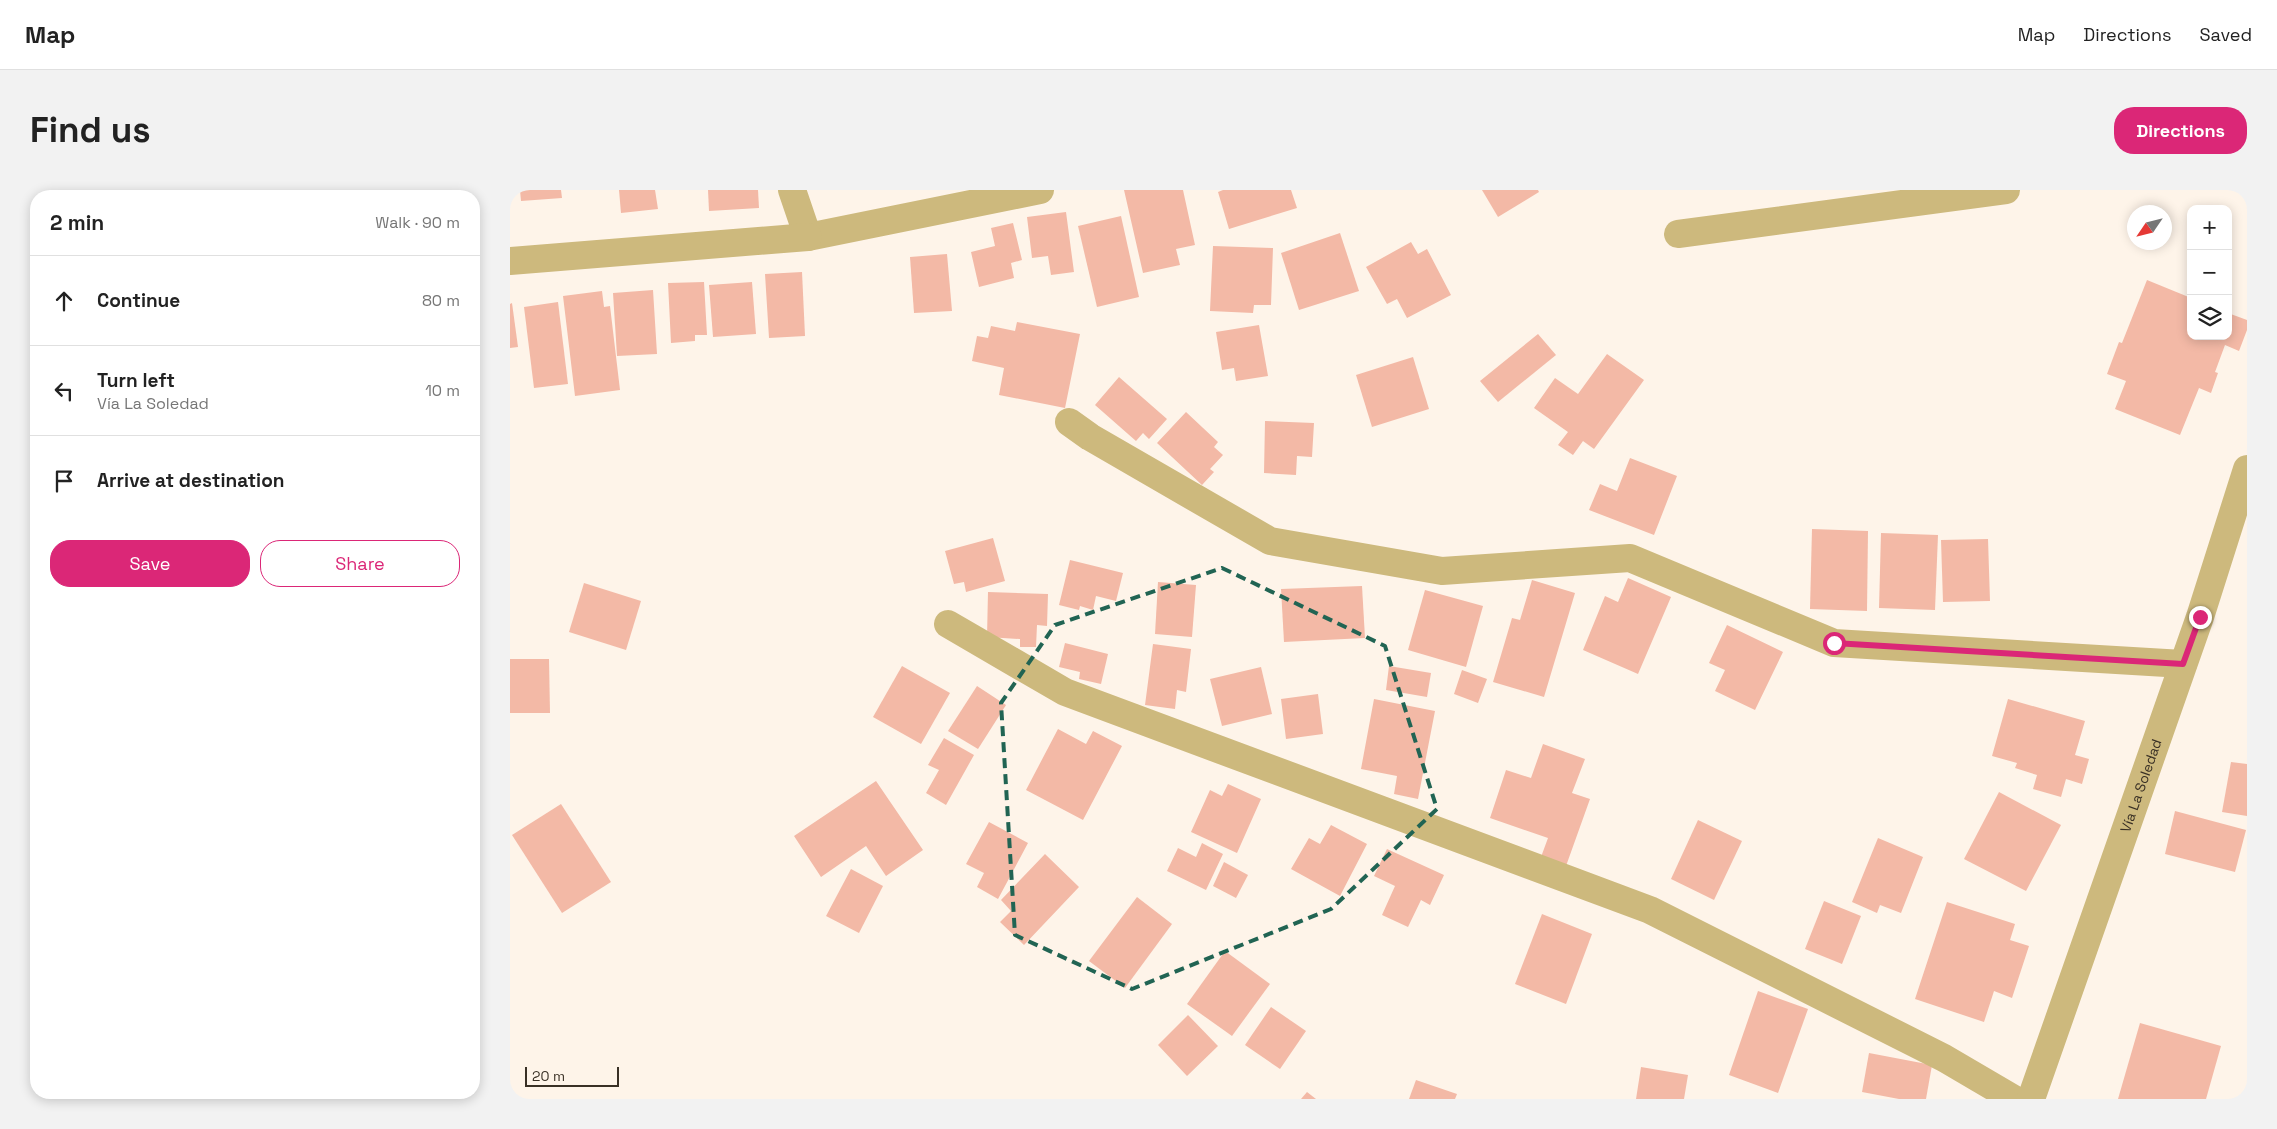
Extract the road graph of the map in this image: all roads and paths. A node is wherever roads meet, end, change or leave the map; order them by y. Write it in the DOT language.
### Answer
graph roads {
  1 [pos="792,190"];
  2 [pos="1040,190"];
  3 [pos="2006,190"];
  4 [pos="1678,234"];
  5 [pos="808,238"];
  6 [pos="510,261"];
  7 [pos="1069,422"];
  8 [pos="2247,469"];
  9 [pos="948,624"];
  10 [pos="2183,664"];
  11 [pos="2014,1099"];
  12 [pos="2031,1099"];
  1 -- 5 [label="street"];
  2 -- 5 [label="street"];
  3 -- 4 [label="street"];
  5 -- 6 [label="street"];
  7 -- 10 [label="street"];
  8 -- 10 [label="street, Vía La Soledad"];
  9 -- 11 [label="street"];
  10 -- 12 [label="street, Vía La Soledad"];
}
